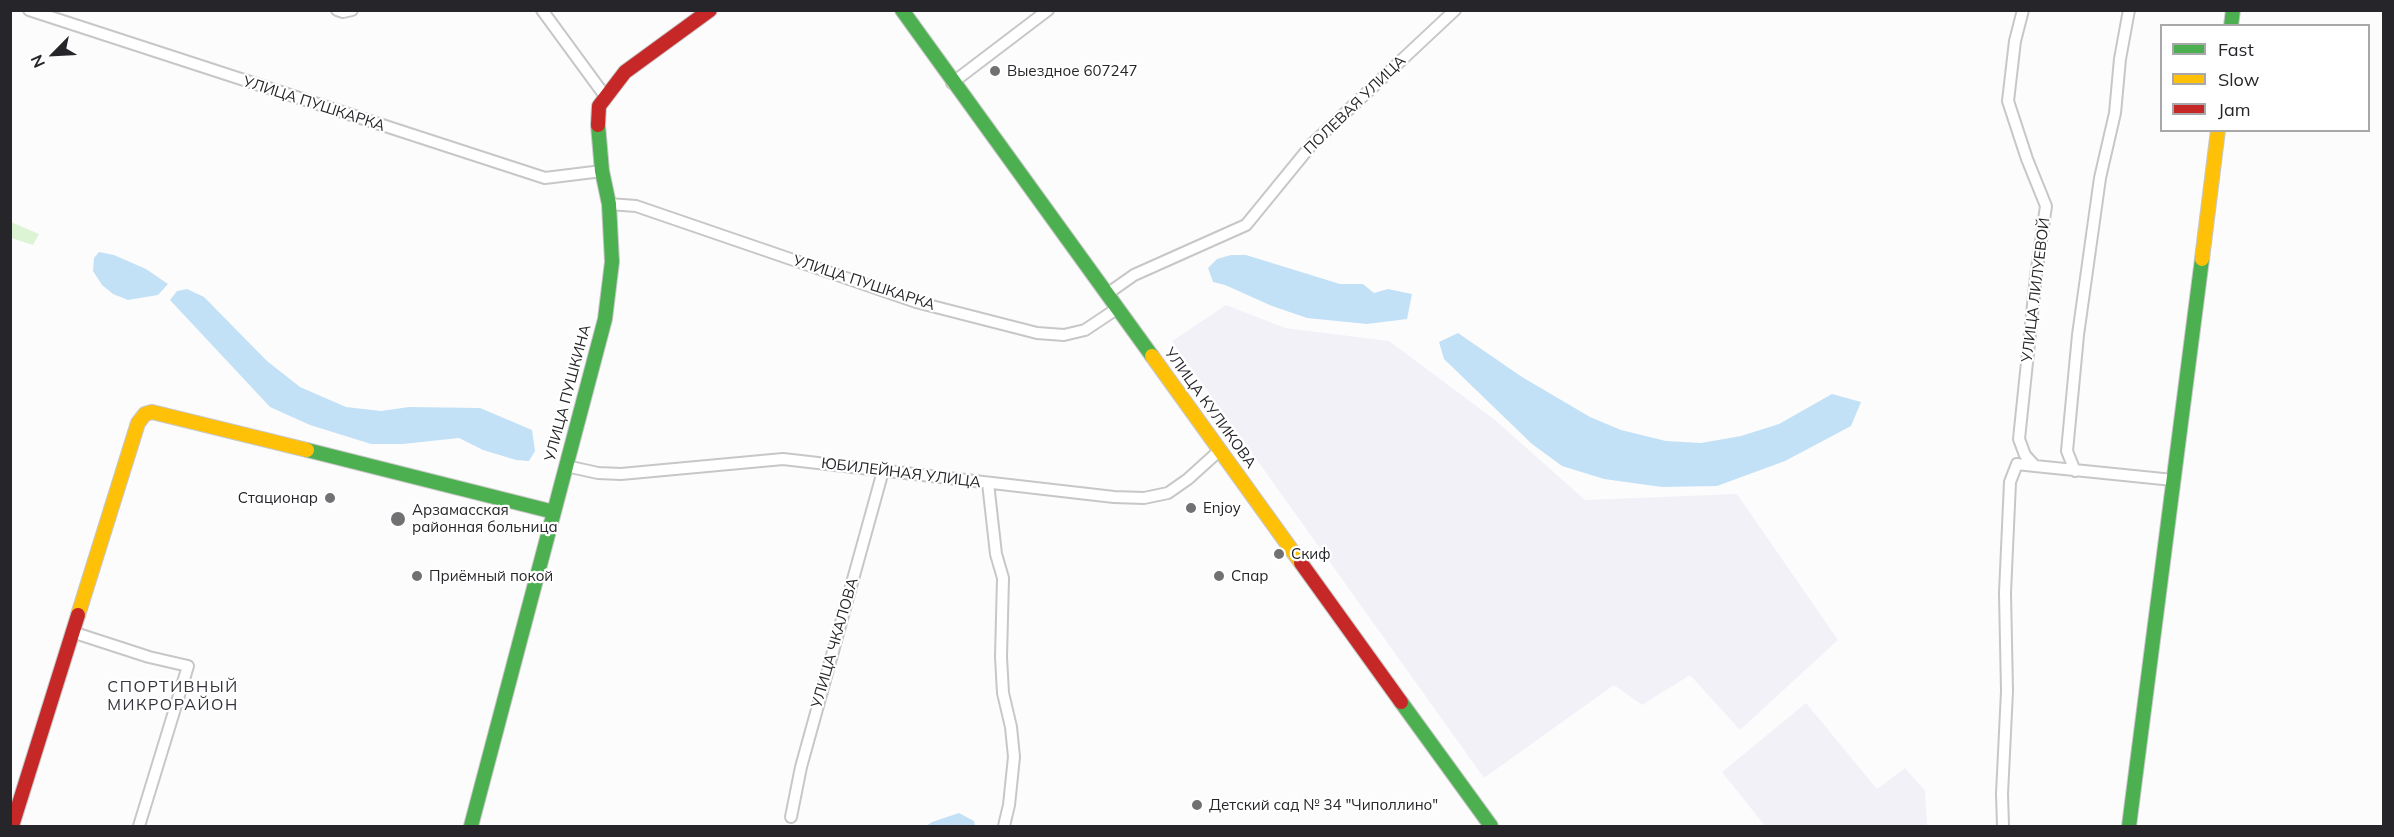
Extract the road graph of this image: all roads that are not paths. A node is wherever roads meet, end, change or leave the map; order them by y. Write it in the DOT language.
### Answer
graph roads {
  1 [pos="29,10"];
  2 [pos="542,10"];
  3 [pos="710,10"];
  4 [pos="902,10"];
  5 [pos="1048,10"];
  6 [pos="1455,10"];
  7 [pos="2023,10"];
  8 [pos="2129,10"];
  9 [pos="952,83"];
  10 [pos="605,96"];
  11 [pos="2218,132"];
  12 [pos="602,171"];
  13 [pos="609,204"];
  14 [pos="1107,294"];
  15 [pos="1118,308"];
  16 [pos="1220,450"];
  17 [pos="566,466"];
  18 [pos="2035,466"];
  19 [pos="883,471"];
  20 [pos="2075,471"];
  21 [pos="2173,480"];
  22 [pos="988,483"];
  23 [pos="554,512"];
  24 [pos="72,632"];
  25 [pos="791,817"];
  26 [pos="12,826"];
  27 [pos="139,826"];
  28 [pos="471,826"];
  29 [pos="1004,826"];
  30 [pos="1491,826"];
  31 [pos="2003,826"];
  32 [pos="2129,826"];
  1 -- 12 [label="street, УЛИЦА ПУШКАРКА"];
  2 -- 10 [label="street"];
  3 -- 10 [label="street, УЛИЦА ПУШКИНА"];
  4 -- 9 [label="street, УЛИЦА КУЛИКОВА"];
  5 -- 9 [label="street"];
  6 -- 14 [label="street, ПОЛЕВАЯ УЛИЦА"];
  7 -- 18 [label="street, УЛИЦА ЛИЛУЕВОЙ"];
  8 -- 20 [label="street"];
  9 -- 14 [label="street, УЛИЦА КУЛИКОВА"];
  10 -- 12 [label="street, УЛИЦА ПУШКИНА"];
  11 -- 21 [label="street"];
  12 -- 13 [label="street, УЛИЦА ПУШКИНА"];
  13 -- 15 [label="street, УЛИЦА ПУШКАРКА"];
  13 -- 17 [label="street, УЛИЦА ПУШКИНА"];
  14 -- 15 [label="street, УЛИЦА КУЛИКОВА"];
  15 -- 16 [label="street, УЛИЦА КУЛИКОВА"];
  16 -- 22 [label="street, ЮБИЛЕЙНАЯ УЛИЦА"];
  16 -- 30 [label="street, УЛИЦА КУЛИКОВА"];
  17 -- 19 [label="street, ЮБИЛЕЙНАЯ УЛИЦА"];
  17 -- 23 [label="street, УЛИЦА ПУШКИНА"];
  18 -- 20 [label="street"];
  18 -- 31 [label="street"];
  19 -- 22 [label="street, ЮБИЛЕЙНАЯ УЛИЦА"];
  19 -- 25 [label="street, УЛИЦА ЧКАЛОВА"];
  20 -- 21 [label="street"];
  21 -- 32 [label="street"];
  22 -- 29 [label="street"];
  23 -- 24 [label="street"];
  23 -- 28 [label="street, УЛИЦА ПУШКИНА"];
  24 -- 26 [label="street"];
  24 -- 27 [label="street"];
}
